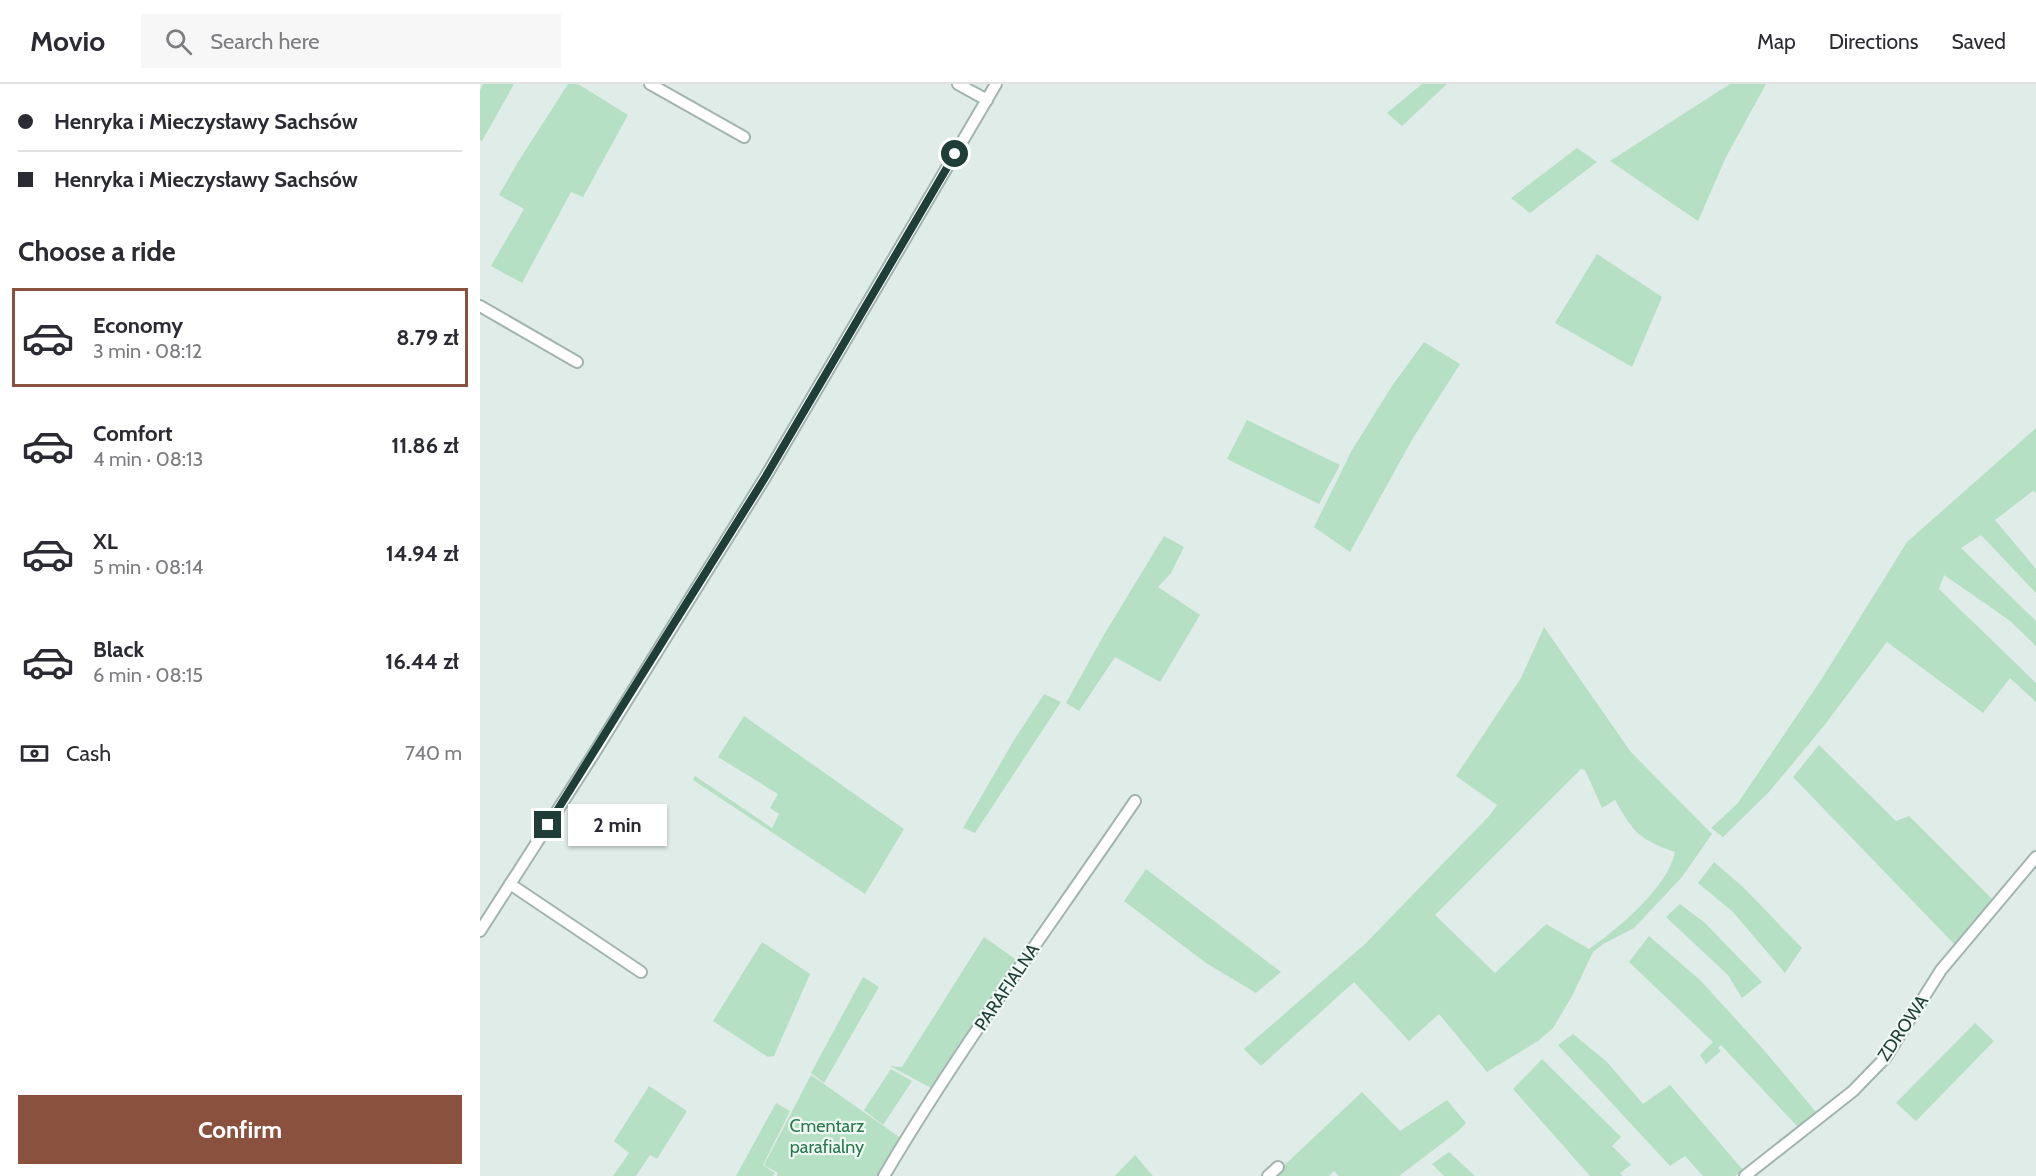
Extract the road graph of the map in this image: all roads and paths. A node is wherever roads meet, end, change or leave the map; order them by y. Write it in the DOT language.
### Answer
graph roads {
  1 [pos="650,84"];
  2 [pos="958,84"];
  3 [pos="996,84"];
  4 [pos="986,101"];
  5 [pos="744,137"];
  6 [pos="480,306"];
  7 [pos="577,362"];
  8 [pos="1135,801"];
  9 [pos="2036,857"];
  10 [pos="510,884"];
  11 [pos="480,931"];
  12 [pos="641,972"];
  13 [pos="1278,1167"];
  14 [pos="884,1176"];
  15 [pos="1268,1176"];
  16 [pos="1745,1176"];
  1 -- 5 [label="street"];
  2 -- 4 [label="street"];
  3 -- 4 [label="street"];
  4 -- 10 [label="street"];
  6 -- 7 [label="street"];
  8 -- 14 [label="street, PARAFIALNA"];
  9 -- 16 [label="street, ZDROWA"];
  10 -- 11 [label="street"];
  10 -- 12 [label="street"];
  13 -- 15 [label="street"];
}
